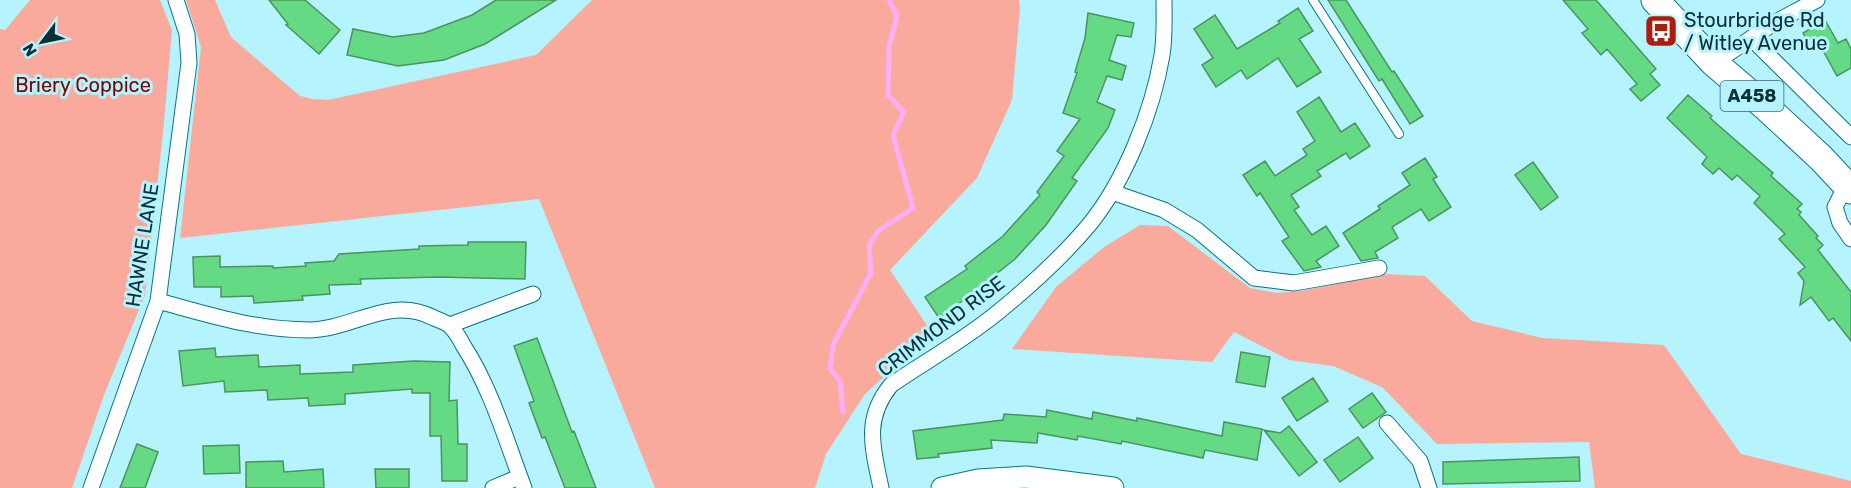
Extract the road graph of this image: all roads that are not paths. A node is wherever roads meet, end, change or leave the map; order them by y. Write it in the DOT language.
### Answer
graph roads {
  1 [pos="176,0"];
  2 [pos="1164,0"];
  3 [pos="1313,0"];
  4 [pos="1654,0"];
  5 [pos="1817,0"];
  6 [pos="1751,38"];
  7 [pos="1714,63"];
  8 [pos="1399,134"];
  9 [pos="1851,137"];
  10 [pos="1848,188"];
  11 [pos="1112,192"];
  12 [pos="1851,239"];
  13 [pos="1379,268"];
  14 [pos="533,294"];
  15 [pos="158,301"];
  16 [pos="450,326"];
  17 [pos="1387,423"];
  18 [pos="521,482"];
  19 [pos="91,488"];
  20 [pos="493,488"];
  21 [pos="881,488"];
  22 [pos="942,488"];
  23 [pos="1113,488"];
  24 [pos="1429,488"];
  1 -- 15 [label="street, HAWNE LANE"];
  2 -- 11 [label="street, CRIMMOND RISE"];
  3 -- 8 [label="lane"];
  4 -- 7 [label="highway, A458"];
  5 -- 6 [label="street"];
  6 -- 7 [label="street"];
  6 -- 9 [label="street"];
  7 -- 10 [label="highway, A458"];
  10 -- 12 [label="street"];
  11 -- 13 [label="street"];
  11 -- 21 [label="street, CRIMMOND RISE"];
  14 -- 16 [label="street"];
  15 -- 16 [label="street"];
  15 -- 19 [label="street, HAWNE LANE"];
  16 -- 18 [label="street"];
  17 -- 24 [label="street"];
  18 -- 20 [label="street"];
  22 -- 23 [label="street"];
}
